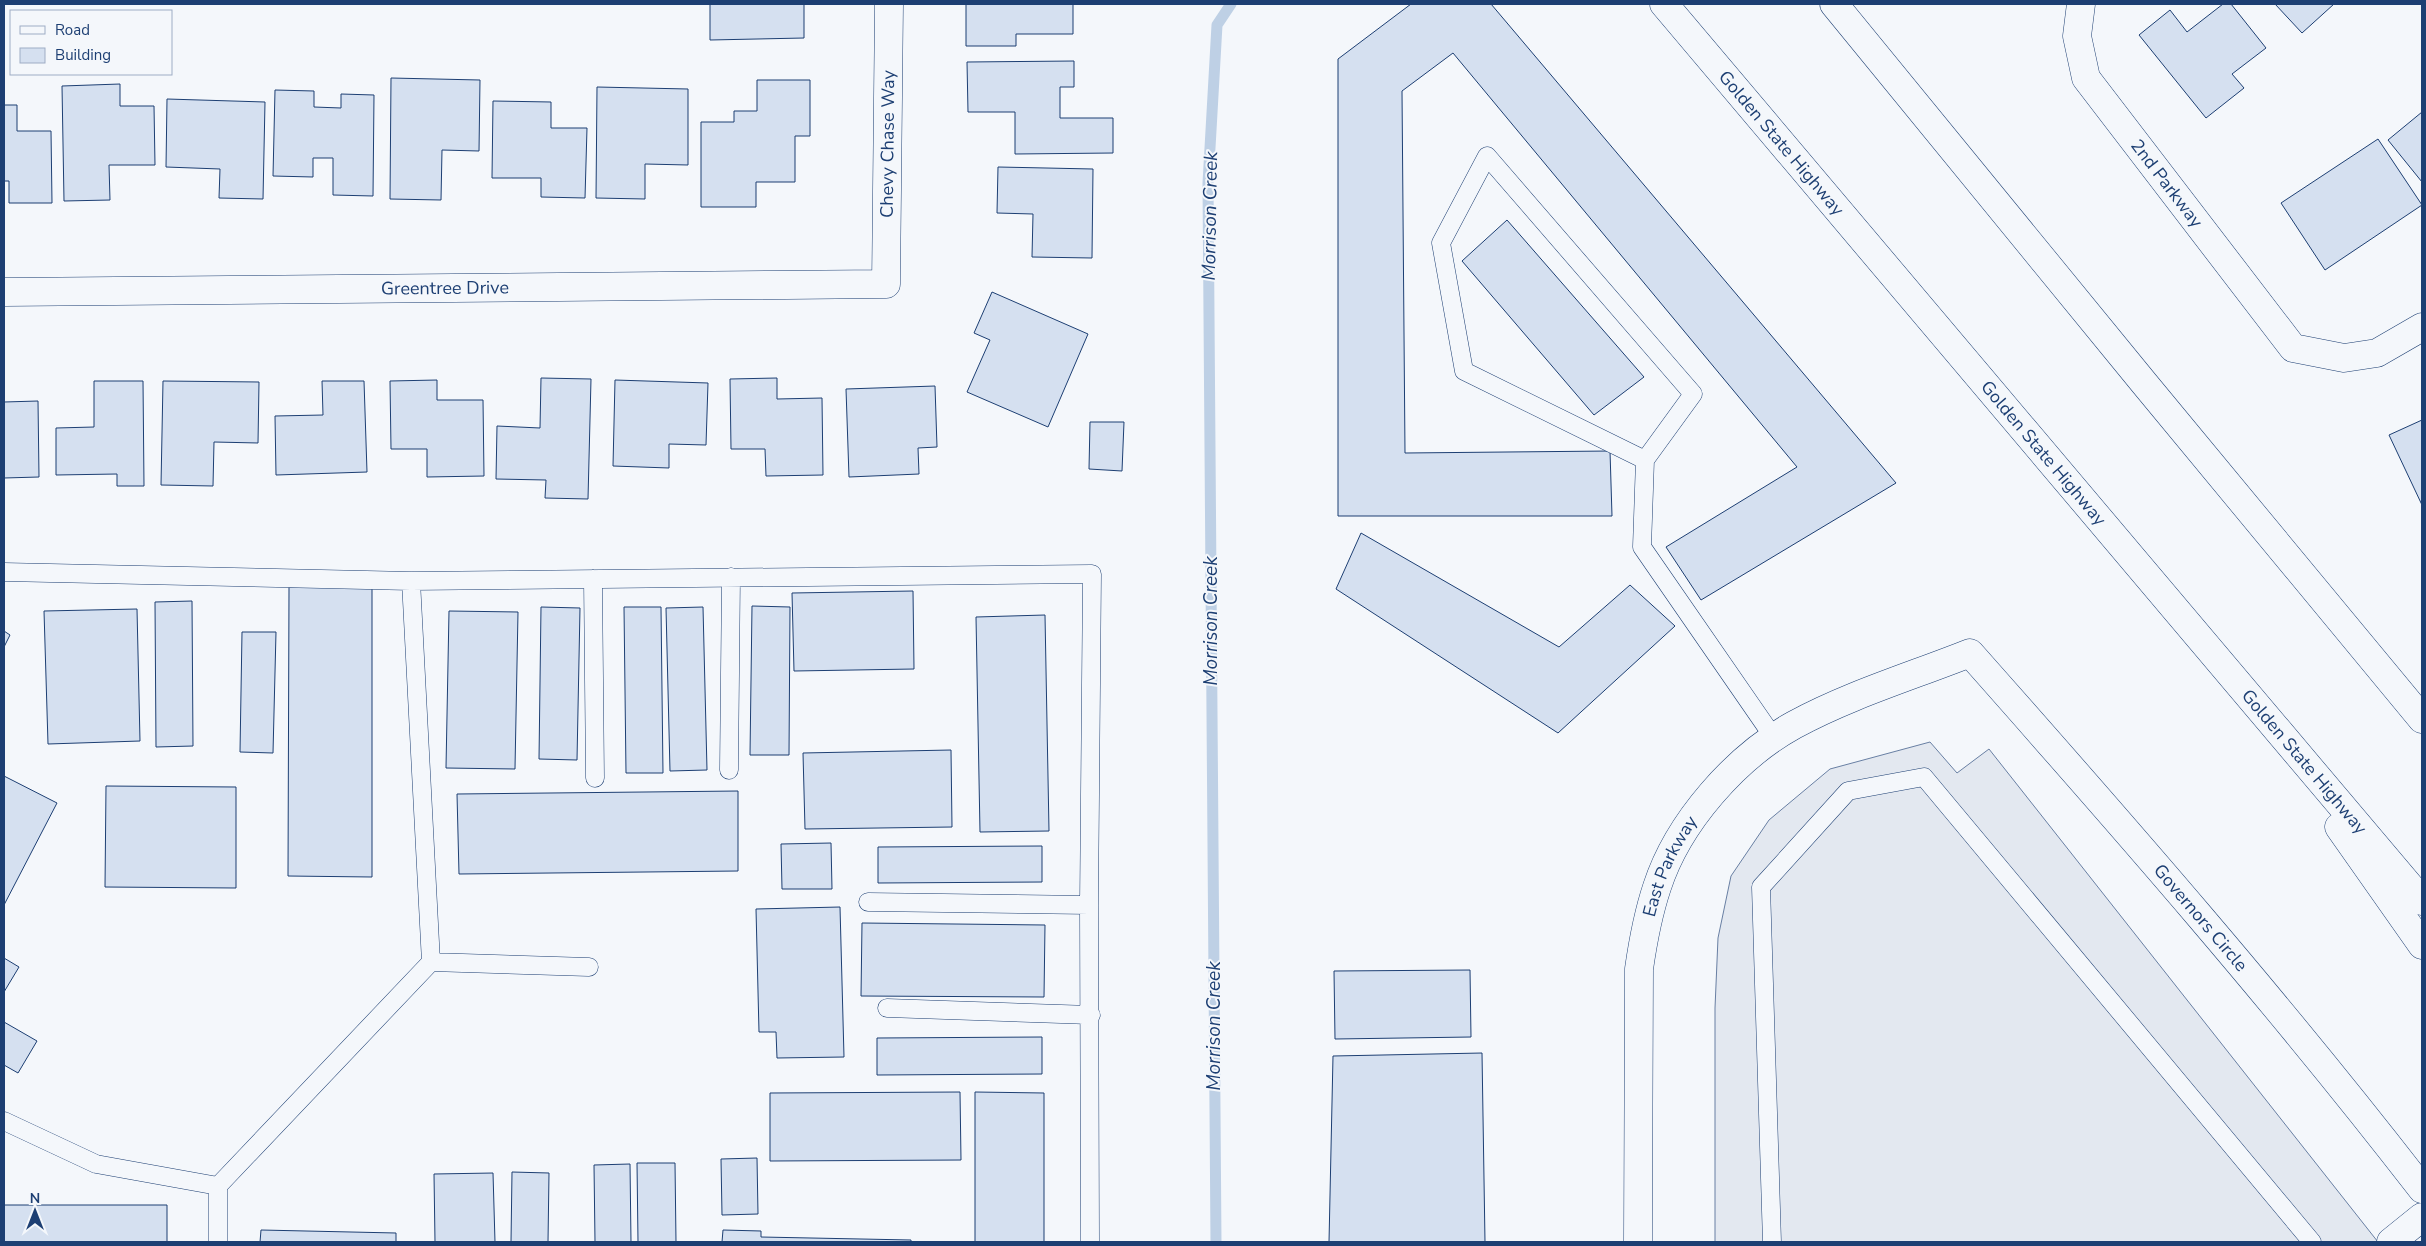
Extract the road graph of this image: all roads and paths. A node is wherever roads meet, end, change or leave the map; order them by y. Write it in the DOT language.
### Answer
graph roads {
  1 [pos="889,4"];
  2 [pos="1664,4"];
  3 [pos="1834,4"];
  4 [pos="2081,4"];
  5 [pos="886,284"];
  6 [pos="4,292"];
  7 [pos="2422,327"];
  8 [pos="1645,460"];
  9 [pos="4,572"];
  10 [pos="732,577"];
  11 [pos="593,579"];
  12 [pos="411,581"];
  13 [pos="1970,653"];
  14 [pos="2239,685"];
  15 [pos="2422,719"];
  16 [pos="1774,738"];
  17 [pos="729,770"];
  18 [pos="595,778"];
  19 [pos="2422,901"];
  20 [pos="868,902"];
  21 [pos="1089,905"];
  22 [pos="2422,945"];
  23 [pos="431,962"];
  24 [pos="589,967"];
  25 [pos="887,1008"];
  26 [pos="1091,1015"];
  27 [pos="4,1121"];
  28 [pos="218,1186"];
  29 [pos="2422,1189"];
  30 [pos="2422,1217"];
  31 [pos="218,1242"];
  32 [pos="1090,1242"];
  33 [pos="1638,1242"];
  34 [pos="1772,1242"];
  35 [pos="2312,1242"];
  36 [pos="2391,1242"];
  1 -- 5 [label="main road, Chevy Chase Way"];
  2 -- 14 [label="main road, Golden State Highway"];
  3 -- 15 [label="main road"];
  4 -- 7 [label="main road, 2nd Parkway"];
  5 -- 6 [label="main road, Greentree Drive"];
  8 -- 8 [label="lane"];
  8 -- 16 [label="lane"];
  9 -- 12 [label="lane"];
  10 -- 11 [label="lane"];
  10 -- 17 [label="lane"];
  10 -- 21 [label="lane"];
  11 -- 12 [label="lane"];
  11 -- 18 [label="lane"];
  12 -- 23 [label="lane"];
  13 -- 16 [label="main road, East Parkway"];
  13 -- 29 [label="main road, Governors Circle"];
  14 -- 19 [label="main road, Golden State Highway"];
  14 -- 22 [label="main road"];
  16 -- 33 [label="main road, East Parkway"];
  20 -- 21 [label="lane"];
  21 -- 26 [label="lane"];
  23 -- 24 [label="lane"];
  23 -- 28 [label="lane"];
  25 -- 26 [label="lane"];
  26 -- 32 [label="lane"];
  27 -- 28 [label="lane"];
  28 -- 31 [label="lane"];
  30 -- 36 [label="main road"];
  34 -- 35 [label="lane"];
}
